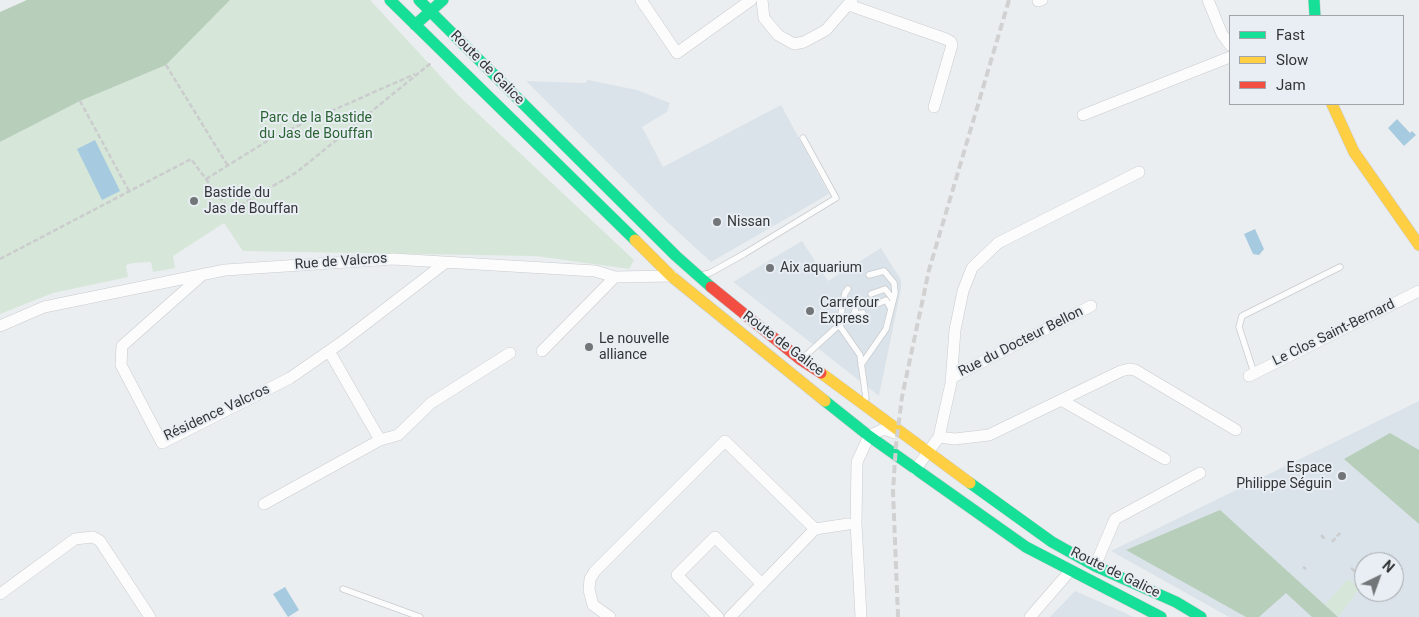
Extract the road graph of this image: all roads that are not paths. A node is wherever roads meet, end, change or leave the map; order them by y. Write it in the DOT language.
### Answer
graph roads {
  1 [pos="390,0"];
  2 [pos="419,0"];
  3 [pos="443,0"];
  4 [pos="641,0"];
  5 [pos="751,0"];
  6 [pos="762,0"];
  7 [pos="1042,0"];
  8 [pos="1208,0"];
  9 [pos="1314,0"];
  10 [pos="1038,1"];
  11 [pos="851,3"];
  12 [pos="429,11"];
  13 [pos="1315,15"];
  14 [pos="415,25"];
  15 [pos="1229,44"];
  16 [pos="1229,57"];
  17 [pos="1332,105"];
  18 [pos="934,107"];
  19 [pos="1083,115"];
  20 [pos="803,138"];
  21 [pos="1139,172"];
  22 [pos="1419,245"];
  23 [pos="445,263"];
  24 [pos="684,264"];
  25 [pos="1340,267"];
  26 [pos="202,275"];
  27 [pos="869,275"];
  28 [pos="671,276"];
  29 [pos="697,276"];
  30 [pos="615,277"];
  31 [pos="848,289"];
  32 [pos="1419,291"];
  33 [pos="871,294"];
  34 [pos="894,299"];
  35 [pos="857,303"];
  36 [pos="878,304"];
  37 [pos="1090,306"];
  38 [pos="891,309"];
  39 [pos="863,313"];
  40 [pos="854,314"];
  41 [pos="839,325"];
  42 [pos="0,326"];
  43 [pos="329,351"];
  44 [pos="542,351"];
  45 [pos="510,352"];
  46 [pos="801,360"];
  47 [pos="861,365"];
  48 [pos="1252,374"];
  49 [pos="951,378"];
  50 [pos="1061,400"];
  51 [pos="867,405"];
  52 [pos="1236,430"];
  53 [pos="869,436"];
  54 [pos="939,437"];
  55 [pos="380,440"];
  56 [pos="915,442"];
  57 [pos="928,451"];
  58 [pos="1165,459"];
  59 [pos="915,470"];
  60 [pos="1200,472"];
  61 [pos="264,504"];
  62 [pos="852,523"];
  63 [pos="815,529"];
  64 [pos="1095,566"];
  65 [pos="1070,572"];
  66 [pos="1088,581"];
  67 [pos="762,584"];
  68 [pos="343,589"];
  69 [pos="0,594"];
  70 [pos="1184,613"];
  71 [pos="150,617"];
  72 [pos="420,617"];
  73 [pos="610,617"];
  74 [pos="718,617"];
  75 [pos="730,617"];
  76 [pos="861,617"];
  77 [pos="1030,617"];
  78 [pos="1161,617"];
  79 [pos="1201,617"];
  1 -- 14 [label="main road, Route de Galice"];
  2 -- 12 [label="main road, Route de Galice"];
  3 -- 12 [label="main road"];
  4 -- 5 [label="street"];
  6 -- 11 [label="street"];
  7 -- 10 [label="street"];
  8 -- 15 [label="street"];
  9 -- 13 [label="main road"];
  11 -- 18 [label="street"];
  12 -- 14 [label="main road"];
  12 -- 24 [label="main road, Route de Galice"];
  14 -- 28 [label="main road, Route de Galice"];
  16 -- 19 [label="street"];
  17 -- 22 [label="main road"];
  20 -- 29 [label="lane"];
  21 -- 49 [label="street"];
  23 -- 26 [label="street, Rue de Valcros"];
  23 -- 30 [label="street, Rue de Valcros"];
  23 -- 43 [label="street, Résidence Valcros"];
  24 -- 28 [label="street"];
  24 -- 29 [label="main road, Route de Galice"];
  25 -- 48 [label="lane"];
  26 -- 42 [label="street, Rue de Valcros"];
  26 -- 43 [label="street, Résidence Valcros"];
  27 -- 34 [label="lane"];
  28 -- 30 [label="street, Rue de Valcros"];
  28 -- 53 [label="main road, Route de Galice"];
  29 -- 46 [label="main road, Route de Galice"];
  30 -- 44 [label="street"];
  31 -- 41 [label="lane"];
  32 -- 48 [label="street, Le Clos Saint-Bernard"];
  33 -- 34 [label="lane"];
  34 -- 38 [label="lane"];
  35 -- 40 [label="lane"];
  36 -- 38 [label="lane"];
  37 -- 49 [label="street, Rue du Docteur Bellon"];
  38 -- 47 [label="lane"];
  39 -- 40 [label="lane"];
  40 -- 41 [label="lane"];
  41 -- 46 [label="lane"];
  41 -- 47 [label="lane"];
  43 -- 55 [label="street"];
  45 -- 55 [label="street"];
  46 -- 51 [label="main road, Route de Galice"];
  47 -- 51 [label="lane"];
  49 -- 54 [label="street"];
  50 -- 52 [label="street"];
  50 -- 54 [label="street"];
  50 -- 58 [label="street"];
  51 -- 56 [label="main road, Route de Galice"];
  53 -- 56 [label="street"];
  53 -- 59 [label="main road, Route de Galice"];
  53 -- 62 [label="street"];
  54 -- 57 [label="street"];
  55 -- 61 [label="street"];
  56 -- 57 [label="main road, Route de Galice"];
  57 -- 59 [label="street"];
  57 -- 64 [label="main road, Route de Galice"];
  59 -- 65 [label="main road, Route de Galice"];
  60 -- 64 [label="street"];
  62 -- 63 [label="street"];
  62 -- 76 [label="street"];
  63 -- 67 [label="street"];
  63 -- 73 [label="street"];
  64 -- 66 [label="lane"];
  64 -- 70 [label="main road, Route de Galice"];
  65 -- 66 [label="main road, Route de Galice"];
  65 -- 77 [label="street"];
  66 -- 78 [label="main road, Route de Galice"];
  67 -- 74 [label="street"];
  67 -- 75 [label="street"];
  68 -- 72 [label="lane"];
  69 -- 71 [label="street"];
  70 -- 79 [label="main road, Route de Galice"];
}
